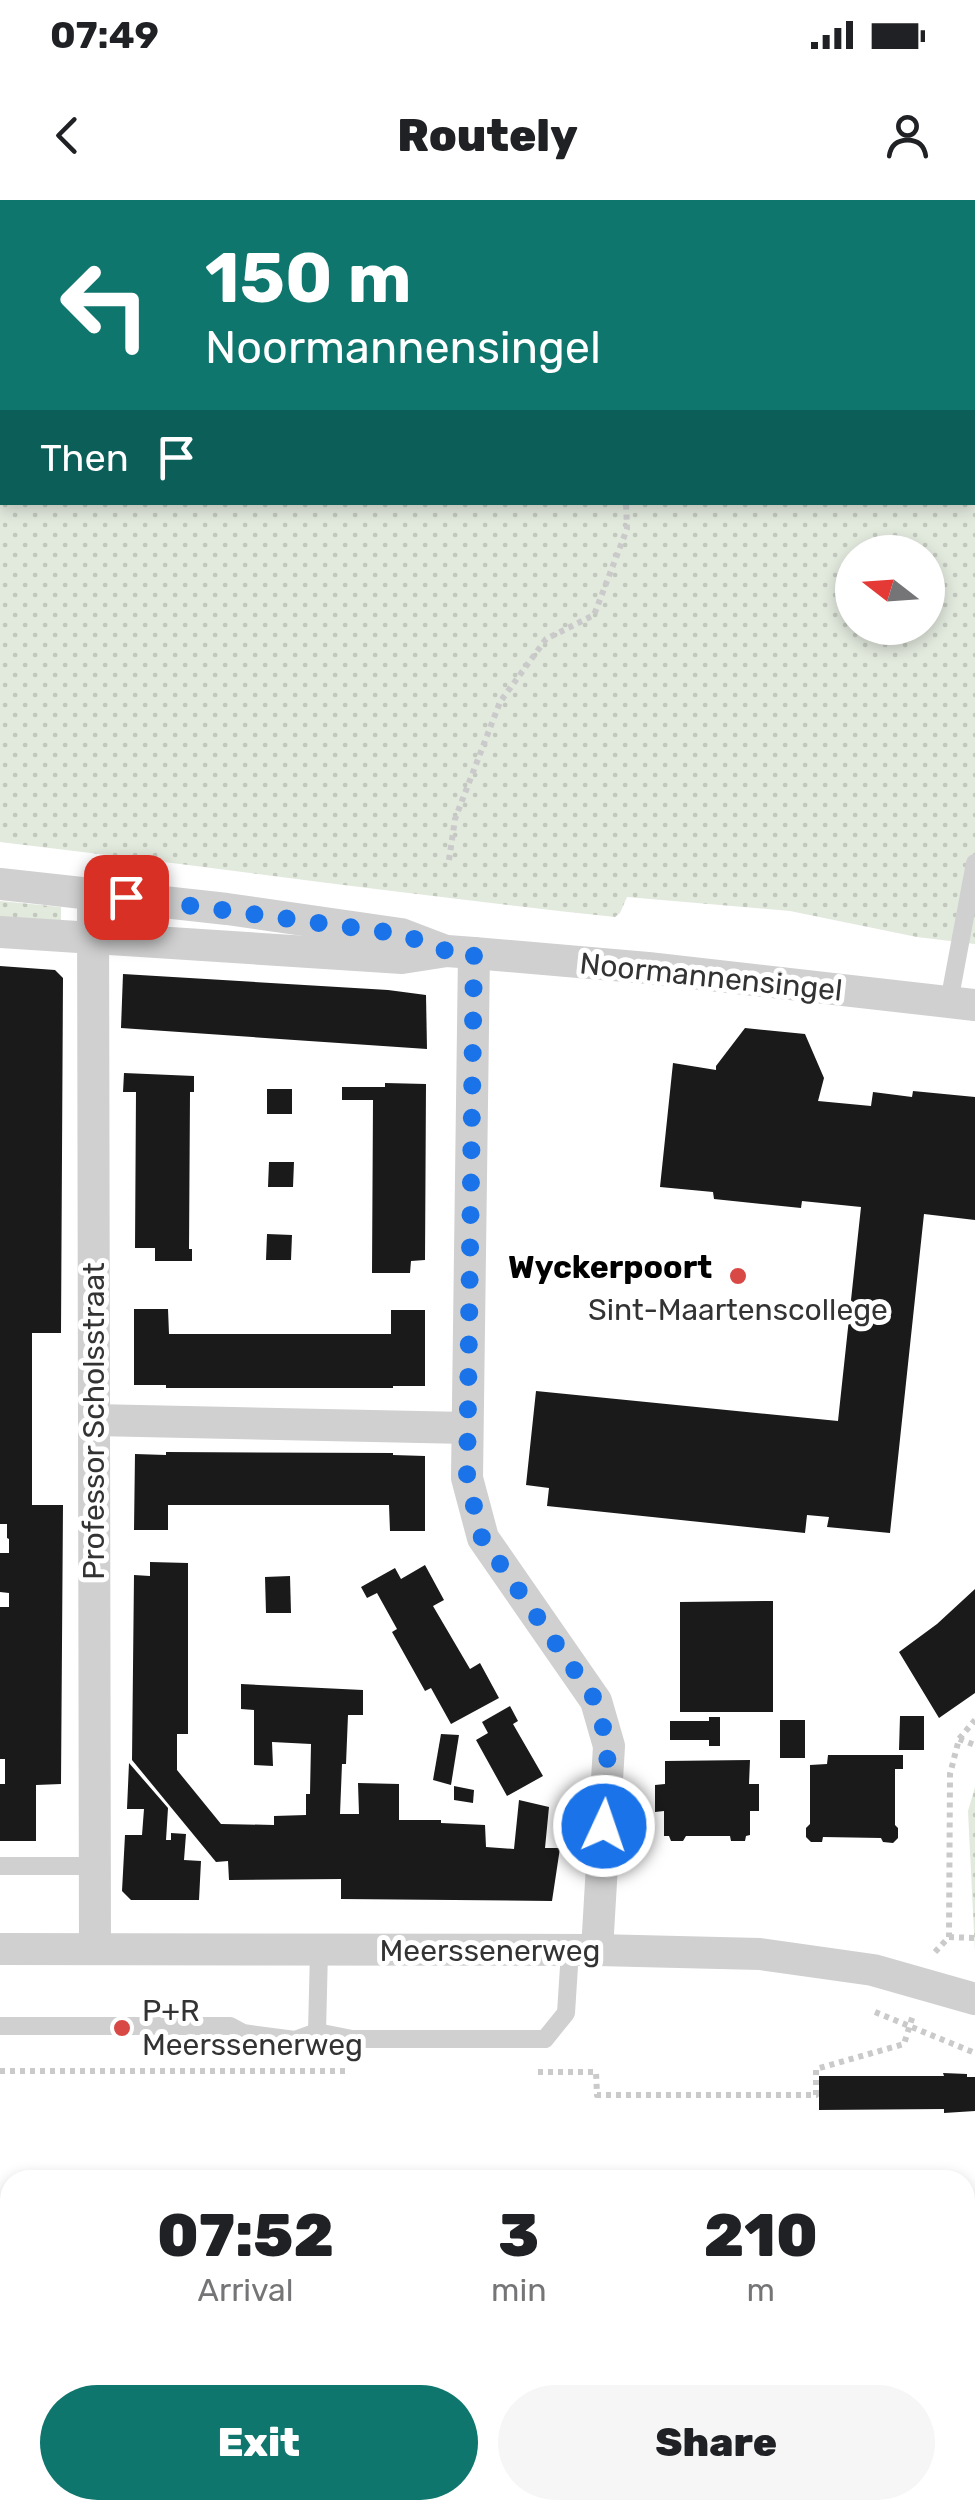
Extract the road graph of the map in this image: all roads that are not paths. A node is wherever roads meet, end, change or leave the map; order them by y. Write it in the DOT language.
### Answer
graph roads {
  1 [pos="975,863"];
  2 [pos="0,884"];
  3 [pos="93,893"];
  4 [pos="0,932"];
  5 [pos="93,937"];
  6 [pos="461,952"];
  7 [pos="962,1003"];
  8 [pos="94,1420"];
  9 [pos="467,1428"];
  10 [pos="0,1866"];
  11 [pos="94,1866"];
  12 [pos="95,1948"];
  13 [pos="0,1949"];
  14 [pos="318,1951"];
  15 [pos="584,1951"];
  16 [pos="975,1999"];
  17 [pos="0,2026"];
  18 [pos="318,2032"];
  1 -- 7 [label="lane"];
  2 -- 3 [label="street, Noormannensingel"];
  3 -- 5 [label="street, Professor Scholsstraat"];
  3 -- 6 [label="street, Noormannensingel"];
  4 -- 5 [label="street, Noormannensingel"];
  5 -- 6 [label="street, Noormannensingel"];
  5 -- 8 [label="street, Professor Scholsstraat"];
  6 -- 7 [label="street, Noormannensingel"];
  6 -- 9 [label="street"];
  8 -- 9 [label="street"];
  8 -- 11 [label="street, Professor Scholsstraat"];
  9 -- 15 [label="street"];
  10 -- 11 [label="lane"];
  11 -- 12 [label="street, Professor Scholsstraat"];
  12 -- 13 [label="street, Meerssenerweg"];
  12 -- 14 [label="street, Meerssenerweg"];
  14 -- 15 [label="street, Meerssenerweg"];
  14 -- 18 [label="lane"];
  15 -- 16 [label="street, Meerssenerweg"];
  15 -- 18 [label="lane"];
  17 -- 18 [label="lane"];
}
